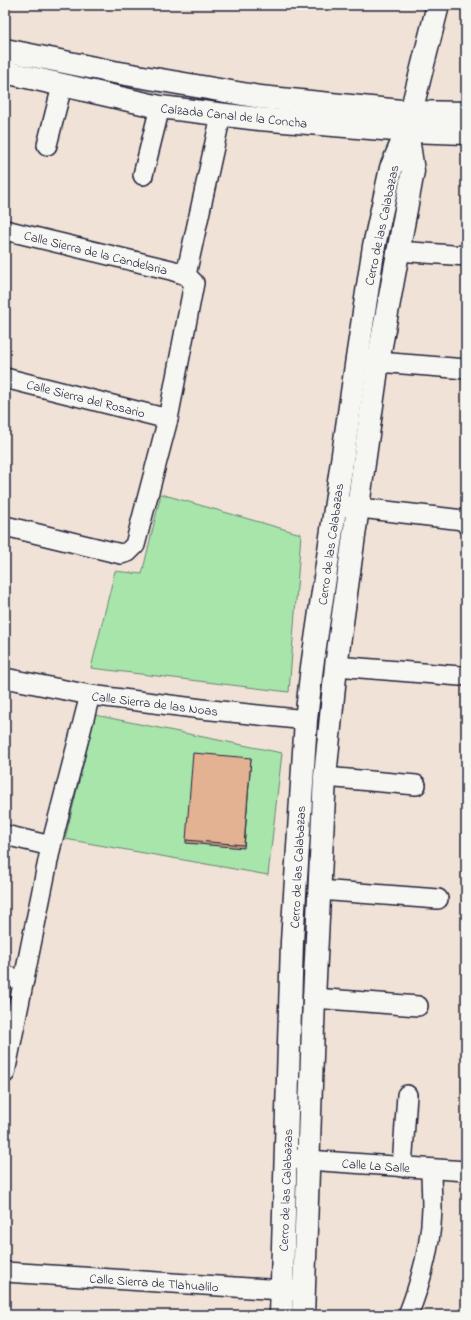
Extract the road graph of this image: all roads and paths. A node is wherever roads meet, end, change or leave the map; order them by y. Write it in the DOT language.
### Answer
graph roads {
  1 [pos="438,5"];
  2 [pos="5,50"];
  3 [pos="5,72"];
  4 [pos="62,86"];
  5 [pos="160,108"];
  6 [pos="466,113"];
  7 [pos="221,116"];
  8 [pos="409,122"];
  9 [pos="466,133"];
  10 [pos="47,145"];
  11 [pos="143,175"];
  12 [pos="5,230"];
  13 [pos="398,251"];
  14 [pos="466,256"];
  15 [pos="186,275"];
  16 [pos="378,362"];
  17 [pos="466,369"];
  18 [pos="5,378"];
  19 [pos="168,419"];
  20 [pos="335,505"];
  21 [pos="357,508"];
  22 [pos="465,520"];
  23 [pos="5,526"];
  24 [pos="336,666"];
  25 [pos="460,676"];
  26 [pos="5,678"];
  27 [pos="90,695"];
  28 [pos="306,720"];
  29 [pos="325,777"];
  30 [pos="416,785"];
  31 [pos="5,835"];
  32 [pos="51,846"];
  33 [pos="319,890"];
  34 [pos="438,899"];
  35 [pos="5,976"];
  36 [pos="24,980"];
  37 [pos="314,998"];
  38 [pos="418,1006"];
  39 [pos="5,1073"];
  40 [pos="407,1095"];
  41 [pos="286,1159"];
  42 [pos="309,1160"];
  43 [pos="402,1167"];
  44 [pos="431,1169"];
  45 [pos="466,1171"];
  46 [pos="5,1272"];
  47 [pos="282,1291"];
  48 [pos="304,1292"];
  49 [pos="281,1315"];
  50 [pos="303,1315"];
  51 [pos="408,1315"];
  1 -- 8 [label="street"];
  2 -- 8 [label="street, Calzada Canal de la Concha"];
  3 -- 4 [label="street, Calzada Canal de la Concha"];
  4 -- 5 [label="street, Calzada Canal de la Concha"];
  4 -- 10 [label="street"];
  5 -- 7 [label="street, Calzada Canal de la Concha"];
  5 -- 11 [label="street"];
  6 -- 8 [label="street, Calzada Canal de la Concha"];
  7 -- 8 [label="street, Calzada Canal de la Concha"];
  7 -- 15 [label="street"];
  8 -- 9 [label="street, Calzada Canal de la Concha"];
  8 -- 13 [label="street, Cerro de las Calabazas"];
  8 -- 20 [label="street, Cerro de las Calabazas"];
  12 -- 15 [label="street, Calle Sierra de la Candelaria"];
  13 -- 14 [label="street"];
  13 -- 16 [label="street, Cerro de las Calabazas"];
  15 -- 19 [label="street"];
  16 -- 17 [label="street"];
  16 -- 21 [label="street, Cerro de las Calabazas"];
  18 -- 19 [label="street, Calle Sierra del Rosario"];
  19 -- 23 [label="street"];
  20 -- 21 [label="street"];
  20 -- 28 [label="street, Cerro de las Calabazas"];
  21 -- 22 [label="street"];
  21 -- 24 [label="street, Cerro de las Calabazas"];
  24 -- 25 [label="street"];
  24 -- 29 [label="street, Cerro de las Calabazas"];
  26 -- 27 [label="street, Calle Sierra de las Noas"];
  27 -- 28 [label="street, Calle Sierra de las Noas"];
  27 -- 32 [label="street"];
  28 -- 41 [label="street, Cerro de las Calabazas"];
  29 -- 30 [label="street"];
  29 -- 33 [label="street, Cerro de las Calabazas"];
  31 -- 32 [label="street"];
  32 -- 36 [label="street"];
  33 -- 34 [label="street"];
  33 -- 37 [label="street, Cerro de las Calabazas"];
  35 -- 36 [label="street"];
  36 -- 39 [label="street"];
  37 -- 38 [label="street"];
  37 -- 42 [label="street, Cerro de las Calabazas"];
  40 -- 43 [label="street"];
  41 -- 42 [label="street, Calle La Salle"];
  41 -- 47 [label="street, Cerro de las Calabazas"];
  42 -- 43 [label="street, Calle La Salle"];
  42 -- 48 [label="street, Cerro de las Calabazas"];
  43 -- 44 [label="street, Calle La Salle"];
  44 -- 45 [label="street, Calle La Salle"];
  44 -- 51 [label="street"];
  46 -- 47 [label="street, Calle Sierra de Tlahualilo"];
  47 -- 48 [label="street, Calle Sierra de Tlahualilo"];
  47 -- 49 [label="street, Cerro de las Calabazas"];
  48 -- 50 [label="street, Cerro de las Calabazas"];
}
